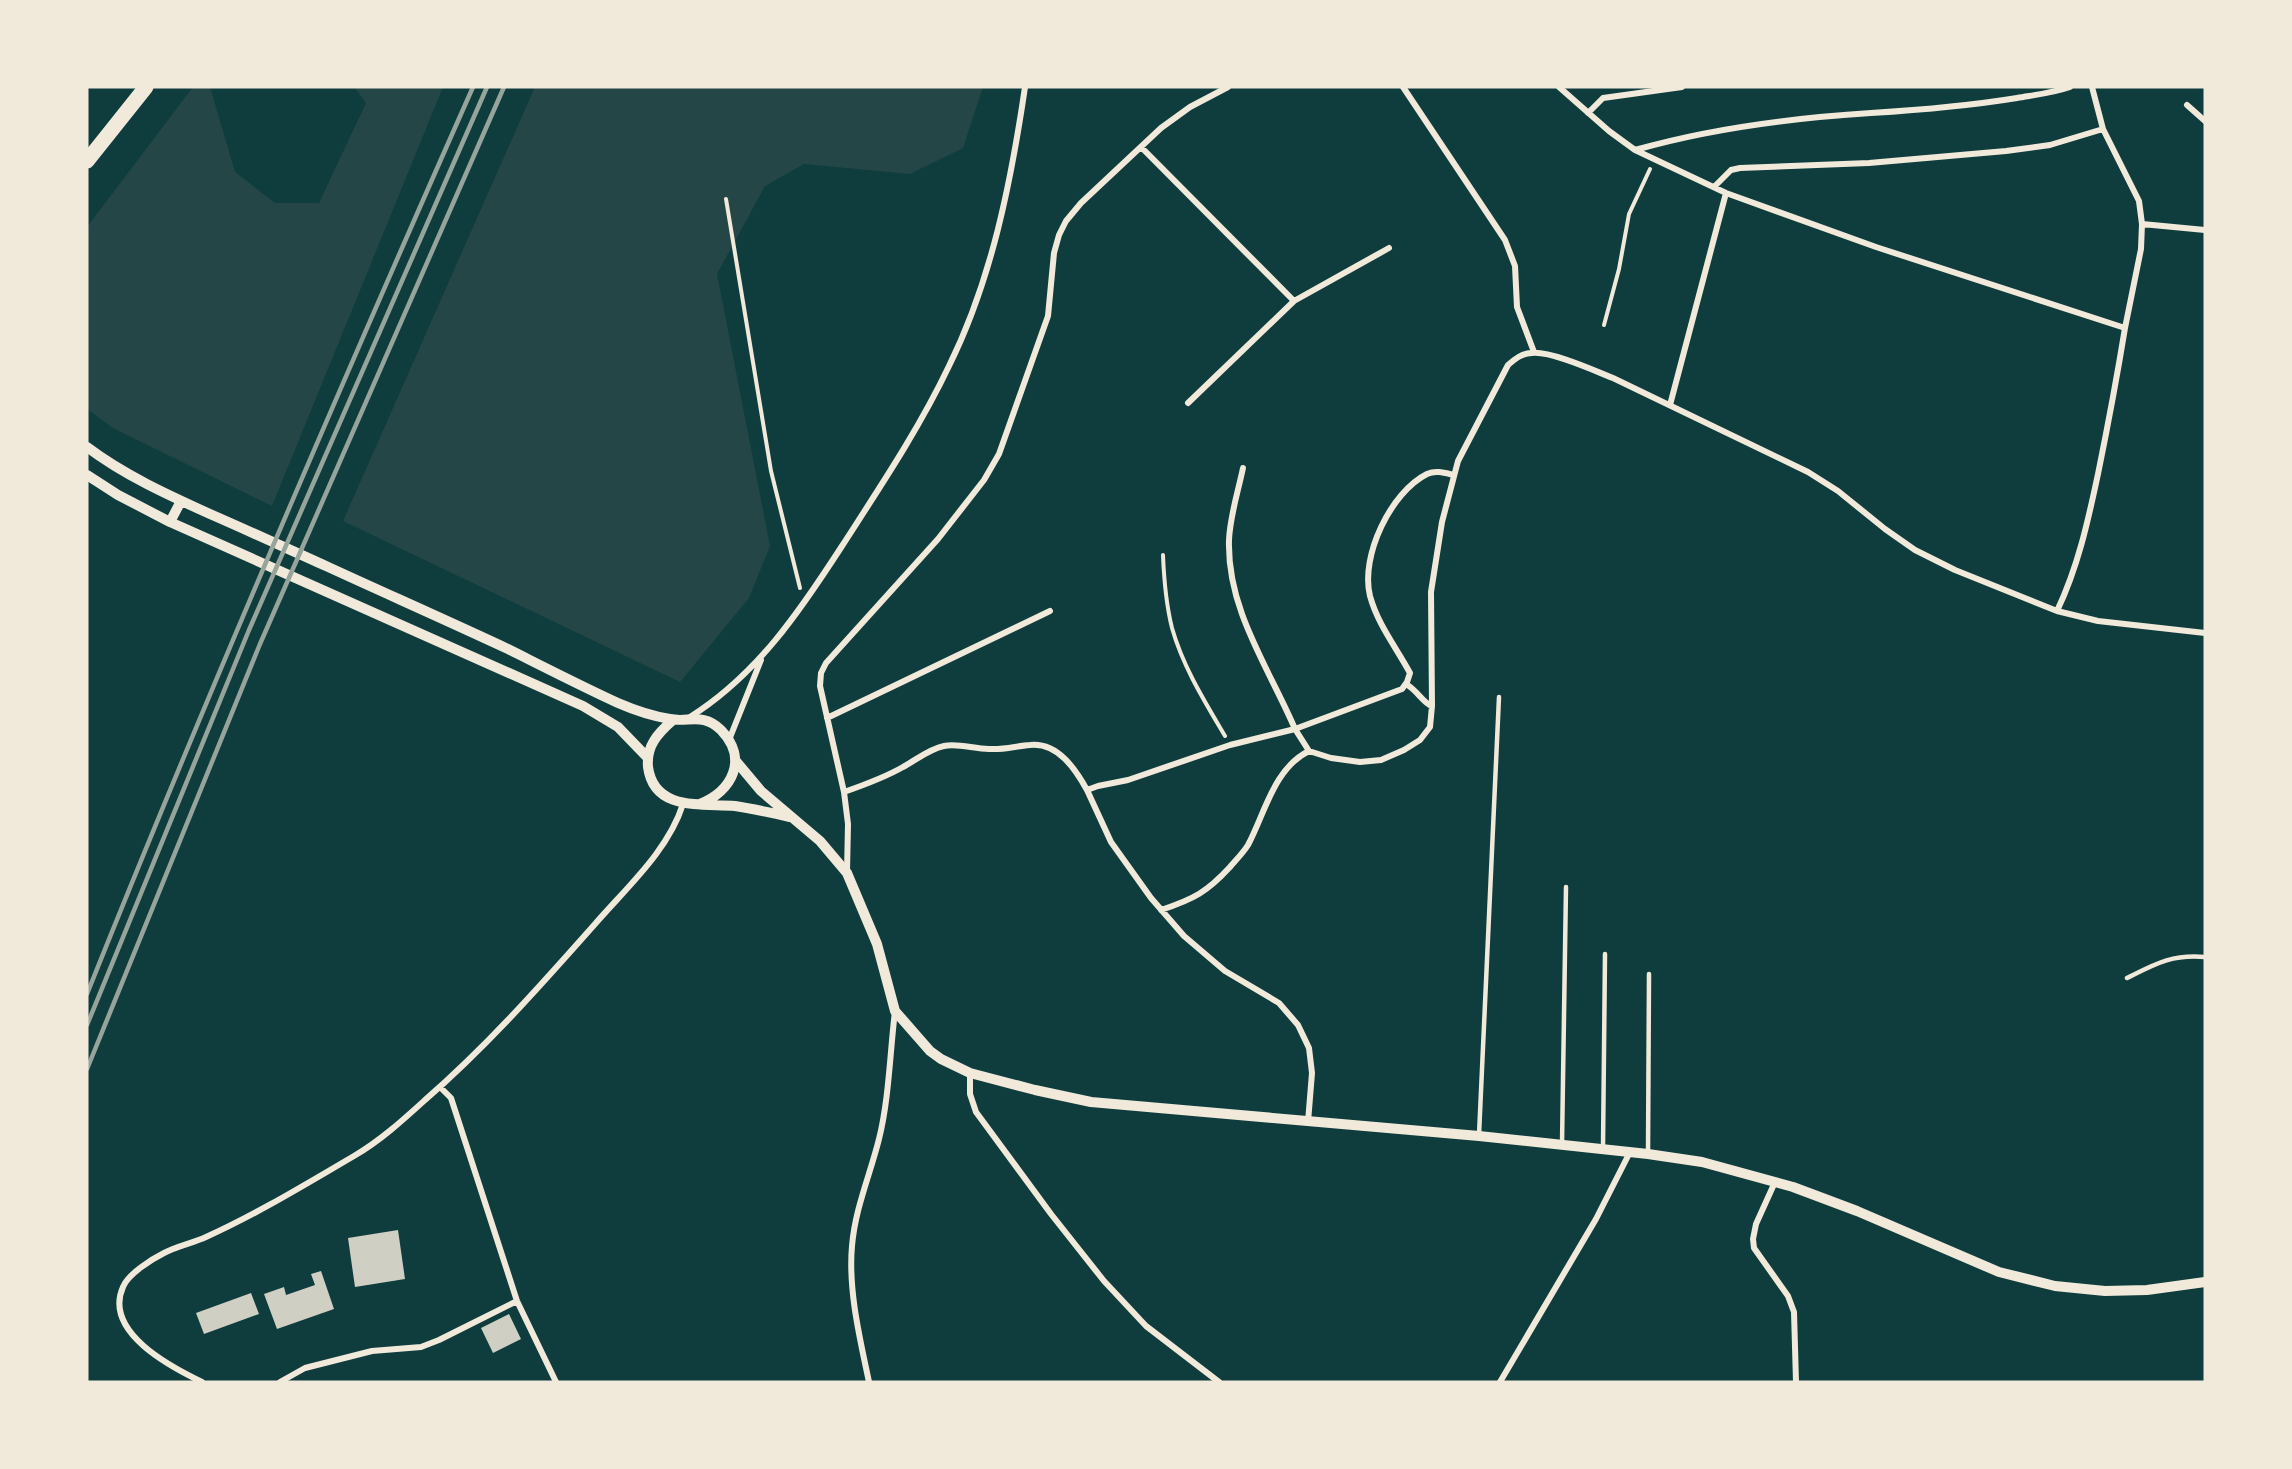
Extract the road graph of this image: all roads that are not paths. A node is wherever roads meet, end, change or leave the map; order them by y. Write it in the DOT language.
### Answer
graph roads {
  1 [pos="146,87"];
  2 [pos="1025,87"];
  3 [pos="1228,87"];
  4 [pos="1404,87"];
  5 [pos="1559,87"];
  6 [pos="1682,87"];
  7 [pos="2070,87"];
  8 [pos="2092,87"];
  9 [pos="2187,105"];
  10 [pos="1588,113"];
  11 [pos="2205,121"];
  12 [pos="2103,129"];
  13 [pos="1140,147"];
  14 [pos="1635,150"];
  15 [pos="87,161"];
  16 [pos="1714,187"];
  17 [pos="1726,193"];
  18 [pos="2142,224"];
  19 [pos="2205,230"];
  20 [pos="1389,248"];
  21 [pos="1294,301"];
  22 [pos="2125,328"];
  23 [pos="1534,352"];
  24 [pos="1188,403"];
  25 [pos="1670,405"];
  26 [pos="87,447"];
  27 [pos="1243,468"];
  28 [pos="87,475"];
  29 [pos="1454,475"];
  30 [pos="181,501"];
  31 [pos="170,522"];
  32 [pos="2058,610"];
  33 [pos="1050,611"];
  34 [pos="472,632"];
  35 [pos="2205,633"];
  36 [pos="463,652"];
  37 [pos="762,657"];
  38 [pos="1406,684"];
  39 [pos="1499,697"];
  40 [pos="1432,706"];
  41 [pos="688,718"];
  42 [pos="827,718"];
  43 [pos="673,720"];
  44 [pos="1295,729"];
  45 [pos="729,740"];
  46 [pos="1309,751"];
  47 [pos="647,757"];
  48 [pos="735,760"];
  49 [pos="1088,790"];
  50 [pos="844,792"];
  51 [pos="683,804"];
  52 [pos="700,804"];
  53 [pos="792,818"];
  54 [pos="847,873"];
  55 [pos="1566,887"];
  56 [pos="1161,910"];
  57 [pos="1605,954"];
  58 [pos="2205,957"];
  59 [pos="1649,974"];
  60 [pos="2127,978"];
  61 [pos="895,1011"];
  62 [pos="970,1073"];
  63 [pos="440,1087"];
  64 [pos="1308,1122"];
  65 [pos="1479,1136"];
  66 [pos="1562,1145"];
  67 [pos="1603,1148"];
  68 [pos="1630,1152"];
  69 [pos="1648,1154"];
  70 [pos="1775,1182"];
  71 [pos="2205,1282"];
  72 [pos="517,1301"];
  73 [pos="202,1382"];
  74 [pos="280,1382"];
  75 [pos="556,1382"];
  76 [pos="869,1382"];
  77 [pos="1219,1382"];
  78 [pos="1500,1382"];
  79 [pos="1796,1382"];
  1 -- 15 [label="main road"];
  2 -- 37 [label="street"];
  3 -- 13 [label="street"];
  4 -- 23 [label="street"];
  5 -- 10 [label="street"];
  6 -- 10 [label="street"];
  7 -- 14 [label="street"];
  8 -- 12 [label="street"];
  9 -- 11 [label="street"];
  10 -- 14 [label="street"];
  12 -- 16 [label="street"];
  12 -- 18 [label="street"];
  13 -- 21 [label="street"];
  13 -- 42 [label="street"];
  14 -- 16 [label="street"];
  16 -- 17 [label="street"];
  17 -- 22 [label="street"];
  17 -- 25 [label="street"];
  18 -- 19 [label="street"];
  18 -- 22 [label="street"];
  20 -- 21 [label="street"];
  21 -- 24 [label="street"];
  22 -- 32 [label="street"];
  23 -- 25 [label="street"];
  23 -- 29 [label="street"];
  25 -- 32 [label="street"];
  26 -- 30 [label="street"];
  27 -- 44 [label="street"];
  28 -- 31 [label="street"];
  29 -- 38 [label="street"];
  29 -- 40 [label="street"];
  30 -- 31 [label="street"];
  30 -- 34 [label="street"];
  31 -- 36 [label="street"];
  32 -- 35 [label="street"];
  33 -- 42 [label="street"];
  34 -- 36 [label="street"];
  34 -- 43 [label="street"];
  36 -- 47 [label="street"];
  37 -- 41 [label="street"];
  37 -- 45 [label="street"];
  38 -- 40 [label="street"];
  38 -- 44 [label="street"];
  39 -- 65 [label="lane"];
  40 -- 46 [label="street"];
  41 -- 43 [label="street"];
  41 -- 45 [label="street"];
  42 -- 50 [label="street"];
  43 -- 47 [label="street"];
  44 -- 46 [label="street"];
  44 -- 49 [label="street"];
  45 -- 48 [label="street"];
  46 -- 56 [label="street"];
  47 -- 51 [label="street"];
  48 -- 52 [label="street"];
  48 -- 53 [label="street"];
  49 -- 50 [label="street"];
  49 -- 56 [label="street"];
  50 -- 54 [label="street"];
  51 -- 52 [label="street"];
  51 -- 63 [label="street"];
  52 -- 53 [label="street"];
  53 -- 54 [label="street"];
  54 -- 61 [label="street"];
  55 -- 66 [label="lane"];
  56 -- 64 [label="street"];
  57 -- 67 [label="lane"];
  58 -- 60 [label="lane"];
  59 -- 69 [label="lane"];
  61 -- 62 [label="street"];
  61 -- 76 [label="street"];
  62 -- 64 [label="street"];
  62 -- 77 [label="street"];
  63 -- 72 [label="street"];
  63 -- 73 [label="street"];
  64 -- 65 [label="street"];
  65 -- 66 [label="street"];
  66 -- 67 [label="street"];
  67 -- 68 [label="street"];
  68 -- 69 [label="street"];
  68 -- 78 [label="street"];
  69 -- 70 [label="street"];
  70 -- 71 [label="street"];
  70 -- 79 [label="street"];
  72 -- 74 [label="street"];
  72 -- 75 [label="street"];
}
